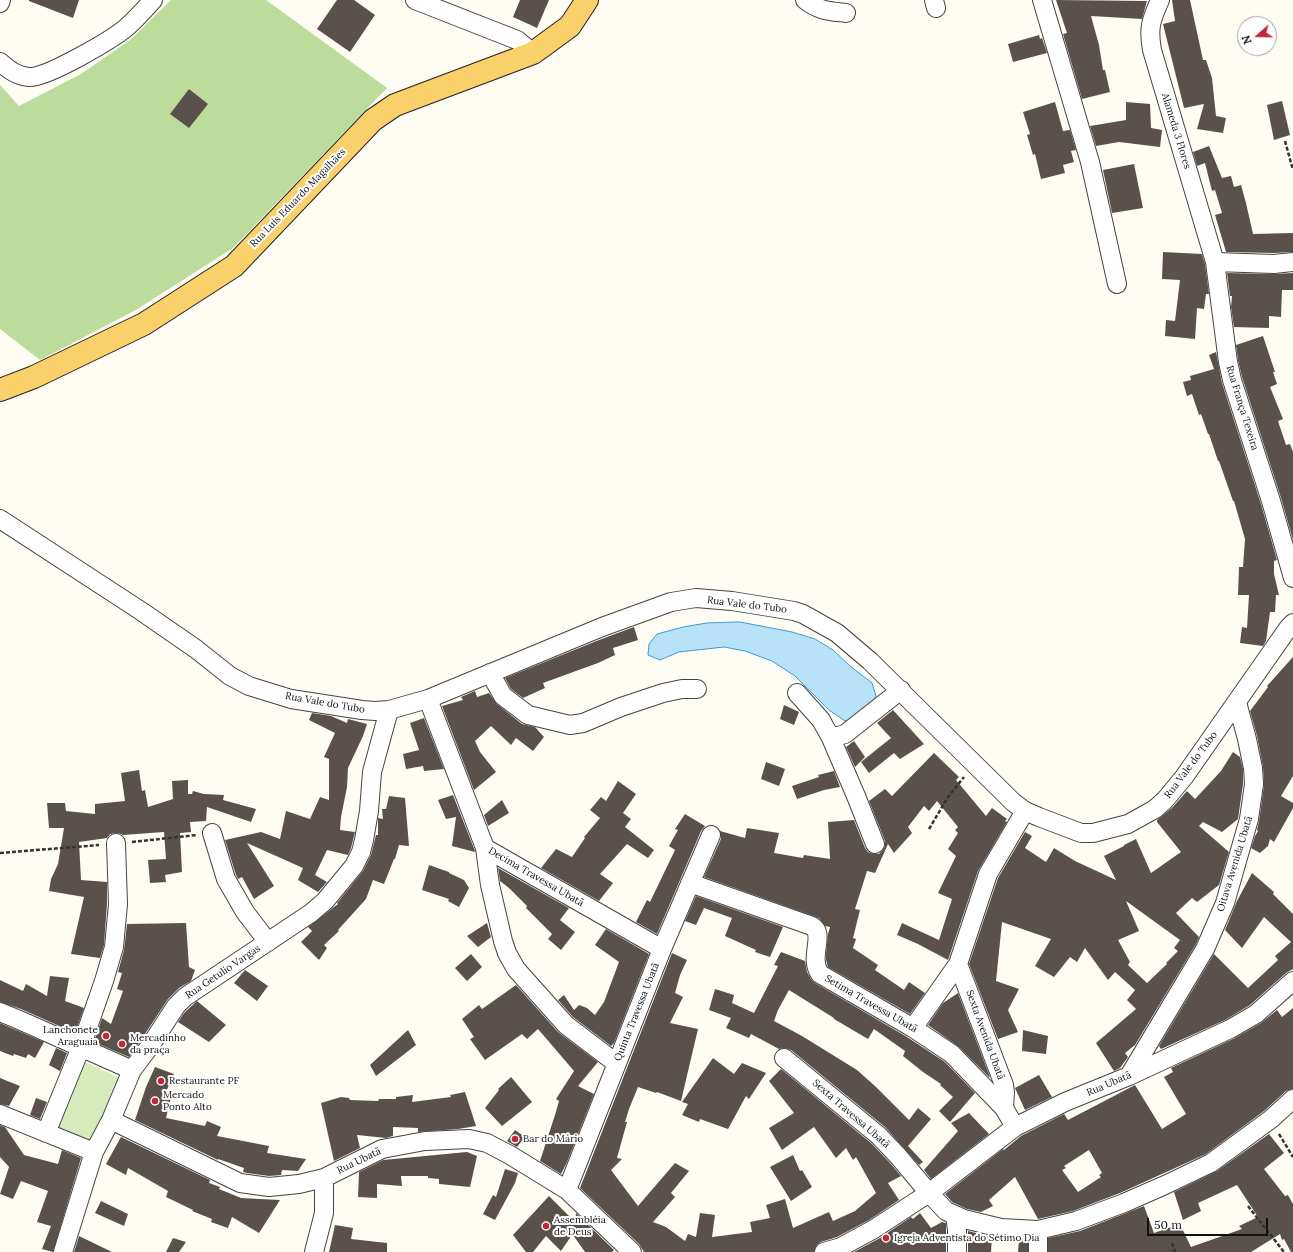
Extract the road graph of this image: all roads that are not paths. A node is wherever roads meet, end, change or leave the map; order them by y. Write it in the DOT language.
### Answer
graph roads {
  1 [pos="1,0"];
  2 [pos="153,0"];
  3 [pos="418,0"];
  4 [pos="587,0"];
  5 [pos="805,0"];
  6 [pos="1042,0"];
  7 [pos="1160,0"];
  8 [pos="0,3"];
  9 [pos="846,14"];
  10 [pos="534,53"];
  11 [pos="0,62"];
  12 [pos="1215,262"];
  13 [pos="1293,262"];
  14 [pos="1117,284"];
  15 [pos="0,390"];
  16 [pos="0,519"];
  17 [pos="1293,578"];
  18 [pos="1293,623"];
  19 [pos="490,673"];
  20 [pos="697,689"];
  21 [pos="901,690"];
  22 [pos="797,693"];
  23 [pos="428,699"];
  24 [pos="1237,702"];
  25 [pos="389,710"];
  26 [pos="831,738"];
  27 [pos="1025,811"];
  28 [pos="212,833"];
  29 [pos="711,835"];
  30 [pos="116,843"];
  31 [pos="875,844"];
  32 [pos="485,848"];
  33 [pos="690,883"];
  34 [pos="268,942"];
  35 [pos="662,949"];
  36 [pos="958,964"];
  37 [pos="1293,981"];
  38 [pos="0,1012"];
  39 [pos="913,1028"];
  40 [pos="81,1047"];
  41 [pos="784,1058"];
  42 [pos="616,1063"];
  43 [pos="132,1070"];
  44 [pos="1129,1076"];
  45 [pos="1293,1099"];
  46 [pos="1004,1108"];
  47 [pos="0,1114"];
  48 [pos="111,1120"];
  49 [pos="1015,1127"];
  50 [pos="46,1133"];
  51 [pos="94,1152"];
  52 [pos="324,1178"];
  53 [pos="567,1190"];
  54 [pos="929,1193"];
  55 [pos="955,1215"];
  56 [pos="1038,1230"];
  57 [pos="63,1252"];
  58 [pos="314,1252"];
  59 [pos="632,1252"];
  60 [pos="824,1252"];
  61 [pos="957,1252"];
  62 [pos="1038,1252"];
  1 -- 8 [label="street"];
  2 -- 11 [label="street"];
  3 -- 10 [label="street"];
  4 -- 10 [label="main road, Rua Luís Eduardo Magalhães"];
  5 -- 9 [label="street"];
  6 -- 14 [label="street"];
  7 -- 12 [label="street, Alameda 3 Flores"];
  10 -- 15 [label="main road, Rua Luís Eduardo Magalhães"];
  12 -- 13 [label="street"];
  12 -- 17 [label="street, Rua França Texeira"];
  16 -- 25 [label="street, Rua Vale do Tubo"];
  18 -- 24 [label="street, Rua Vale do Tubo"];
  19 -- 20 [label="street"];
  19 -- 21 [label="street, Rua Vale do Tubo"];
  19 -- 23 [label="street, Rua Vale do Tubo"];
  21 -- 26 [label="street"];
  21 -- 27 [label="street, Rua Vale do Tubo"];
  22 -- 26 [label="street"];
  23 -- 25 [label="street, Rua Vale do Tubo"];
  23 -- 32 [label="street, Decima Travessa Ubatã"];
  24 -- 27 [label="street, Rua Vale do Tubo"];
  24 -- 44 [label="street, Oitava Avenida Ubatã"];
  25 -- 34 [label="street, Rua Getulio Vargas"];
  26 -- 31 [label="street"];
  27 -- 36 [label="street"];
  28 -- 34 [label="street"];
  29 -- 33 [label="street, Quinta Travessa Ubatã"];
  30 -- 40 [label="street"];
  32 -- 35 [label="street, Decima Travessa Ubatã"];
  32 -- 42 [label="street"];
  33 -- 35 [label="street, Quinta Travessa Ubatã"];
  33 -- 39 [label="street, Setima Travessa Ubatã"];
  34 -- 43 [label="street, Rua Getulio Vargas"];
  35 -- 42 [label="street, Quinta Travessa Ubatã"];
  36 -- 39 [label="street"];
  36 -- 46 [label="street, Sexta Avenida Ubatã"];
  37 -- 44 [label="street, Rua Ubatã"];
  38 -- 40 [label="street"];
  39 -- 46 [label="street, Setima Travessa Ubatã"];
  40 -- 43 [label="street"];
  40 -- 50 [label="street"];
  41 -- 54 [label="street, Sexta Travessa Ubatã"];
  42 -- 53 [label="street, Quinta Travessa Ubatã"];
  43 -- 48 [label="street, Rua Getulio Vargas"];
  44 -- 49 [label="street, Rua Ubatã"];
  45 -- 56 [label="street"];
  46 -- 49 [label="street, Setima Travessa Ubatã"];
  47 -- 50 [label="street"];
  48 -- 51 [label="street, Rua Getulio Vargas"];
  48 -- 52 [label="street, Rua Ubatã"];
  49 -- 54 [label="street, Rua Ubatã"];
  50 -- 51 [label="street"];
  51 -- 57 [label="street, Rua Getulio Vargas"];
  52 -- 53 [label="street, Rua Ubatã"];
  52 -- 58 [label="street"];
  53 -- 59 [label="street, Rua Ubatã"];
  54 -- 55 [label="street"];
  54 -- 60 [label="street, Rua Ubatã"];
  55 -- 56 [label="street"];
  55 -- 61 [label="street"];
  56 -- 62 [label="street"];
}
